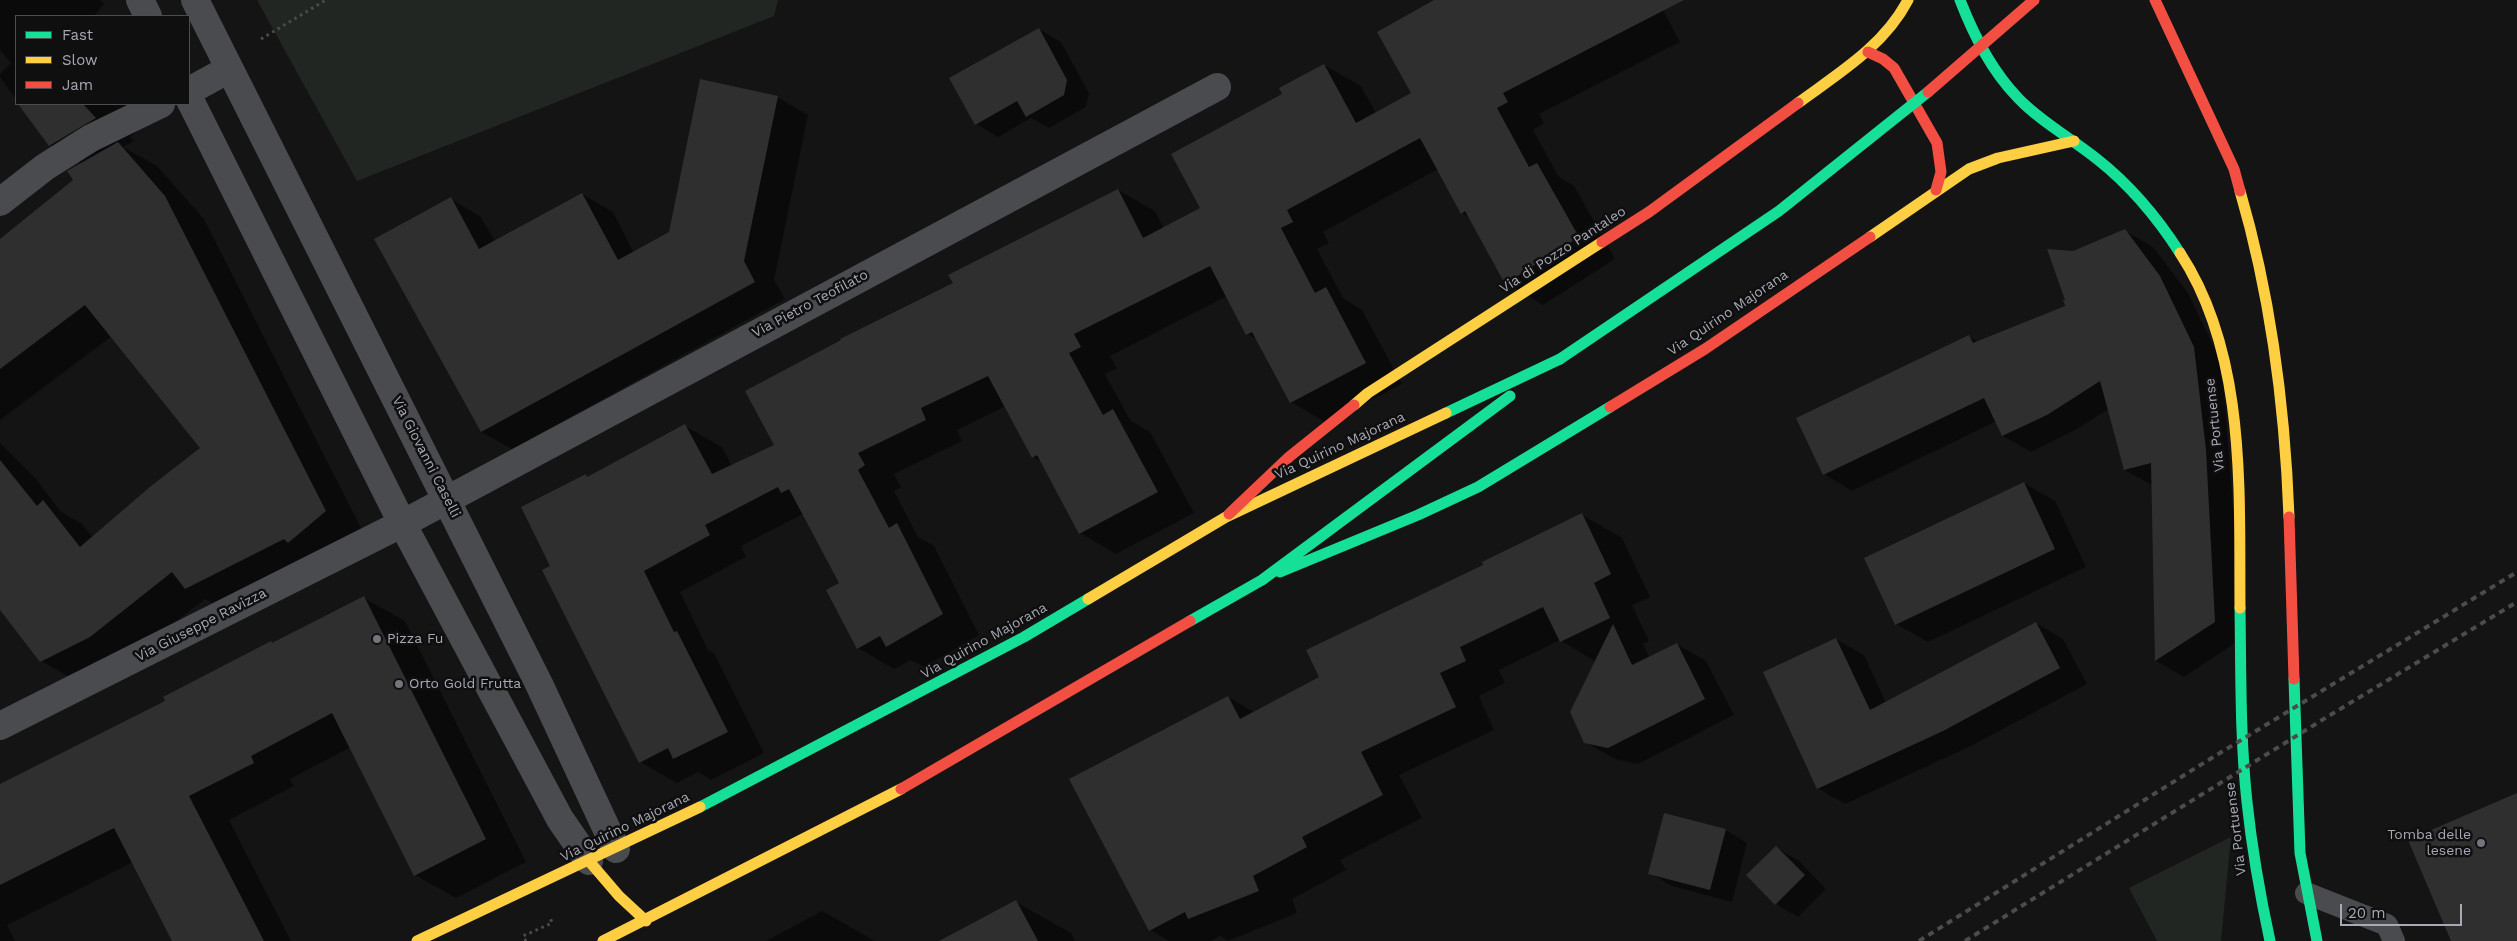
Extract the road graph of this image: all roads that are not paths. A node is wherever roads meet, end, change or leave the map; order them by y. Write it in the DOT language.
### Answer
graph roads {
  1 [pos="140,0"];
  2 [pos="195,0"];
  3 [pos="1908,0"];
  4 [pos="1960,0"];
  5 [pos="2034,0"];
  6 [pos="2155,0"];
  7 [pos="2174,14"];
  8 [pos="148,15"];
  9 [pos="2170,33"];
  10 [pos="1868,52"];
  11 [pos="229,69"];
  12 [pos="1217,87"];
  13 [pos="190,89"];
  14 [pos="190,100"];
  15 [pos="159,105"];
  16 [pos="2074,141"];
  17 [pos="1936,190"];
  18 [pos="0,202"];
  19 [pos="1560,359"];
  20 [pos="447,499"];
  21 [pos="1226,517"];
  22 [pos="402,523"];
  23 [pos="1262,580"];
  24 [pos="0,726"];
  25 [pos="616,849"];
  26 [pos="590,861"];
  27 [pos="2306,893"];
  28 [pos="646,921"];
  29 [pos="417,941"];
  30 [pos="602,941"];
  31 [pos="2270,941"];
  32 [pos="2318,941"];
  33 [pos="2394,941"];
  1 -- 8 [label="street"];
  2 -- 11 [label="street, Via Giovanni Caselli"];
  3 -- 10 [label="main road, Via di Pozzo Pantaleo"];
  4 -- 16 [label="main road, Via Portuense"];
  5 -- 19 [label="main road, Via Quirino Majorana, bridge"];
  6 -- 9 [label="main road"];
  7 -- 9 [label="main road"];
  9 -- 27 [label="main road"];
  10 -- 17 [label="main road"];
  10 -- 21 [label="main road, Via di Pozzo Pantaleo"];
  11 -- 13 [label="street"];
  11 -- 20 [label="street, Via Giovanni Caselli"];
  12 -- 20 [label="street, Via Pietro Teofilato"];
  14 -- 22 [label="street"];
  15 -- 18 [label="street"];
  16 -- 17 [label="main road, Via Quirino Majorana"];
  16 -- 31 [label="main road, Via Portuense"];
  17 -- 23 [label="main road, Via Quirino Majorana"];
  19 -- 21 [label="main road, Via Quirino Majorana"];
  19 -- 23 [label="main road, Via Quirino Majorana"];
  20 -- 22 [label="street, Via Pietro Teofilato"];
  20 -- 25 [label="street, Via Giovanni Caselli"];
  21 -- 25 [label="main road, Via Quirino Majorana"];
  22 -- 24 [label="street, Via Giuseppe Ravizza"];
  22 -- 26 [label="street"];
  23 -- 28 [label="main road, Via Quirino Majorana"];
  25 -- 26 [label="main road, Via Quirino Majorana"];
  26 -- 28 [label="main road"];
  26 -- 29 [label="main road, Via Quirino Majorana"];
  27 -- 32 [label="main road"];
  27 -- 33 [label="lane"];
  28 -- 30 [label="main road, Via Quirino Majorana"];
}
